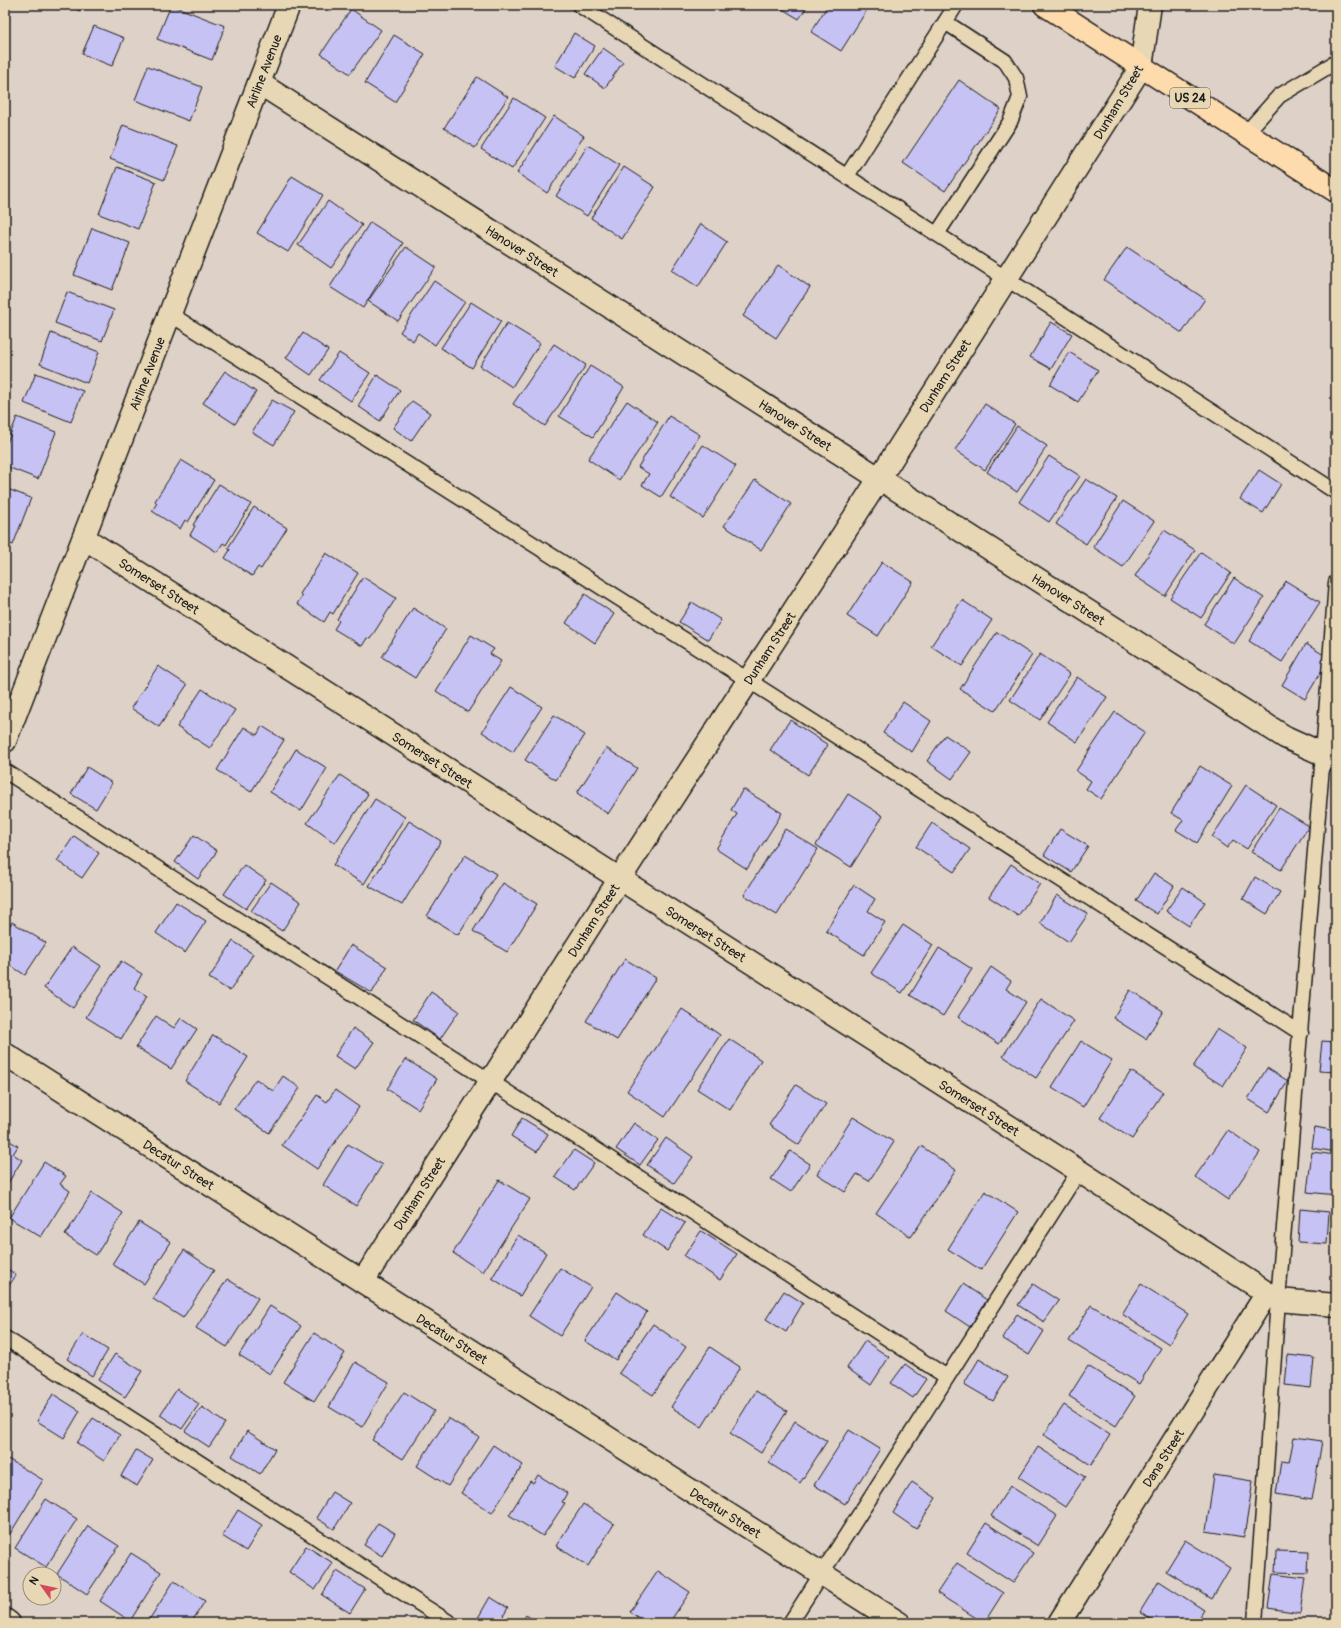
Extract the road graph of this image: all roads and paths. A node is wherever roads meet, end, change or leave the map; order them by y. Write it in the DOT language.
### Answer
graph roads {
  1 [pos="289,5"];
  2 [pos="579,5"];
  3 [pos="956,5"];
  4 [pos="1044,5"];
  5 [pos="1150,5"];
  6 [pos="945,22"];
  7 [pos="1336,62"];
  8 [pos="1141,67"];
  9 [pos="259,83"];
  10 [pos="1246,133"];
  11 [pos="847,176"];
  12 [pos="1336,191"];
  13 [pos="937,234"];
  14 [pos="1007,278"];
  15 [pos="170,314"];
  16 [pos="879,479"];
  17 [pos="1336,492"];
  18 [pos="84,538"];
  19 [pos="1336,582"];
  20 [pos="748,680"];
  21 [pos="5,741"];
  22 [pos="1330,757"];
  23 [pos="5,771"];
  24 [pos="619,880"];
  25 [pos="1300,1034"];
  26 [pos="5,1054"];
  27 [pos="490,1081"];
  28 [pos="1079,1171"];
  29 [pos="363,1281"];
  30 [pos="1273,1297"];
  31 [pos="1336,1305"];
  32 [pos="5,1338"];
  33 [pos="947,1377"];
  34 [pos="822,1574"];
  35 [pos="5,1620"];
  36 [pos="9,1623"];
  37 [pos="450,1623"];
  38 [pos="790,1623"];
  39 [pos="899,1623"];
  40 [pos="1059,1623"];
  41 [pos="1255,1623"];
  1 -- 9 [label="street, Airline Avenue"];
  2 -- 11 [label="lane"];
  3 -- 6 [label="lane"];
  4 -- 8 [label="main road, US 24"];
  5 -- 8 [label="street, Dunham Street"];
  6 -- 11 [label="lane"];
  6 -- 13 [label="lane"];
  7 -- 10 [label="lane"];
  8 -- 10 [label="main road, US 24"];
  8 -- 14 [label="street, Dunham Street"];
  9 -- 15 [label="street, Airline Avenue"];
  9 -- 16 [label="street, Hanover Street"];
  10 -- 12 [label="main road, US 24"];
  11 -- 13 [label="lane"];
  13 -- 14 [label="lane"];
  14 -- 16 [label="street, Dunham Street"];
  14 -- 17 [label="lane"];
  15 -- 18 [label="street, Airline Avenue"];
  15 -- 20 [label="lane"];
  16 -- 20 [label="street, Dunham Street"];
  16 -- 22 [label="street, Hanover Street"];
  18 -- 21 [label="street, Airline Avenue"];
  18 -- 24 [label="street, Somerset Street"];
  19 -- 22 [label="lane"];
  20 -- 24 [label="street, Dunham Street"];
  20 -- 25 [label="lane"];
  22 -- 25 [label="lane"];
  23 -- 27 [label="lane"];
  24 -- 27 [label="street, Dunham Street"];
  24 -- 28 [label="street, Somerset Street"];
  25 -- 30 [label="lane"];
  26 -- 29 [label="street, Decatur Street"];
  27 -- 29 [label="street, Dunham Street"];
  27 -- 33 [label="lane"];
  28 -- 30 [label="street, Somerset Street"];
  28 -- 33 [label="lane"];
  29 -- 34 [label="street, Decatur Street"];
  30 -- 31 [label="street, Somerset Street"];
  30 -- 40 [label="street, Dana Street"];
  30 -- 41 [label="lane"];
  32 -- 37 [label="lane"];
  33 -- 34 [label="lane"];
  34 -- 38 [label="lane"];
  34 -- 39 [label="street, Decatur Street"];
  35 -- 36 [label="street"];
}
